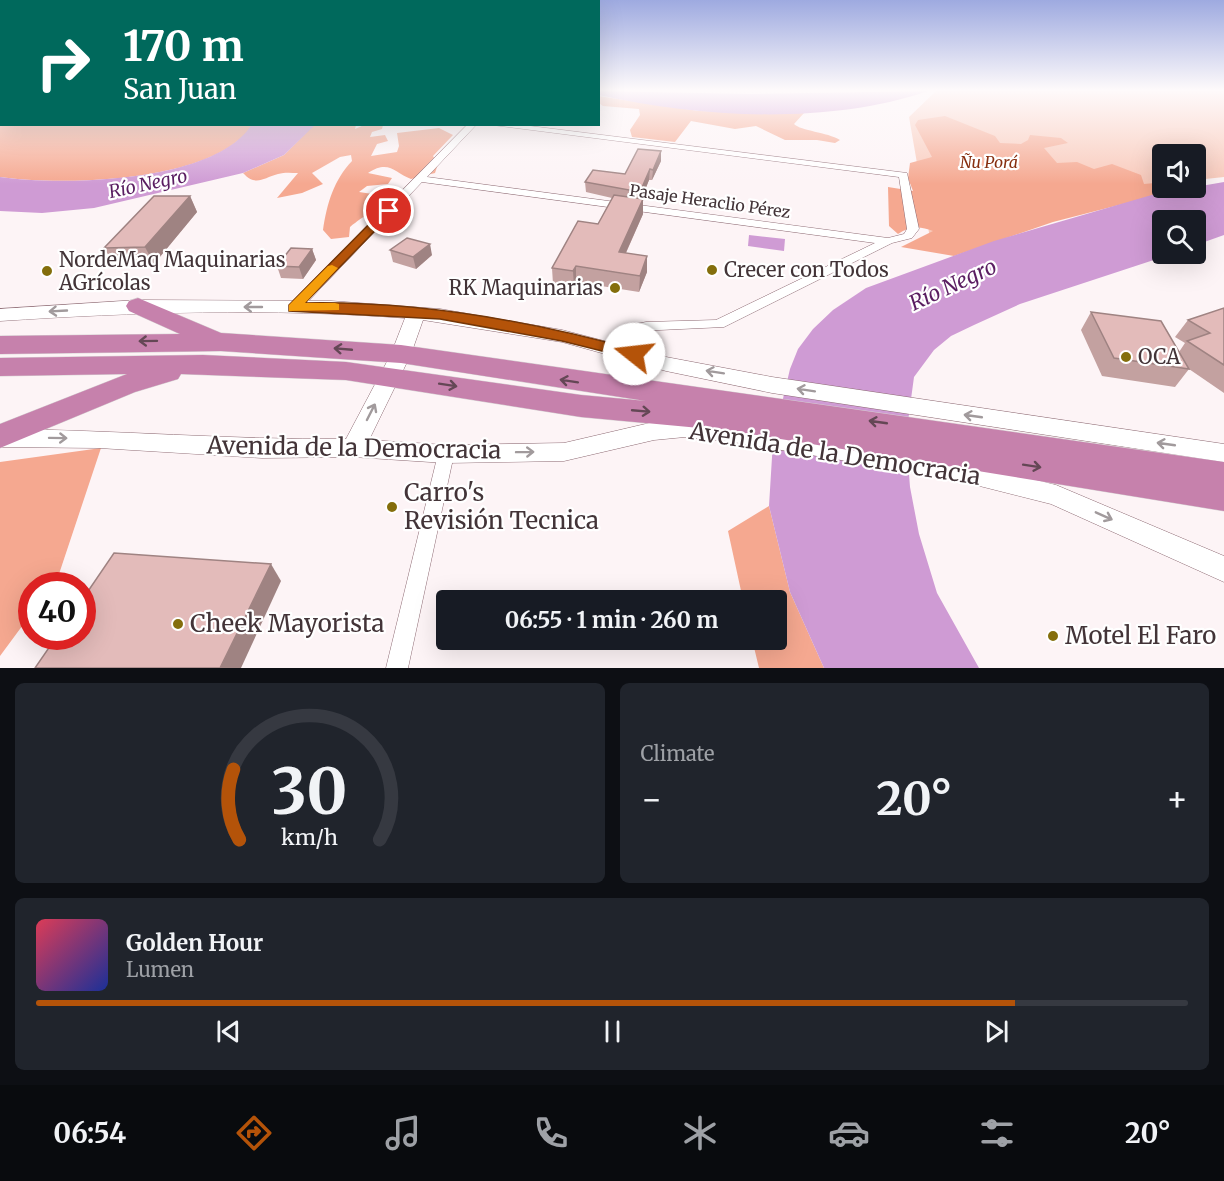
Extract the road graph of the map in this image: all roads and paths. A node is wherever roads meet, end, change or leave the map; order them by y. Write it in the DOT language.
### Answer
graph roads {
  1 [pos="471,126"];
  2 [pos="505,126"];
  3 [pos="420,178"];
  4 [pos="888,241"];
  5 [pos="138,306"];
  6 [pos="294,308"];
  7 [pos="416,314"];
  8 [pos="0,315"];
  9 [pos="221,342"];
  10 [pos="0,345"];
  11 [pos="618,349"];
  12 [pos="203,364"];
  13 [pos="396,365"];
  14 [pos="0,366"];
  15 [pos="730,418"];
  16 [pos="0,437"];
  17 [pos="936,440"];
  18 [pos="353,448"];
  19 [pos="1224,453"];
  20 [pos="446,454"];
  21 [pos="1224,475"];
  22 [pos="1224,497"];
  23 [pos="1224,569"];
  24 [pos="397,668"];
  1 -- 3 [label="street"];
  2 -- 4 [label="street"];
  3 -- 4 [label="street, Pasaje Heraclio Pérez"];
  3 -- 6 [label="street"];
  4 -- 11 [label="street"];
  6 -- 5 [label="street, Avenida de la Democracia, one-way"];
  5 -- 8 [label="street, Avenida de la Democracia, one-way"];
  5 -- 9 [label="highway"];
  6 -- 7 [label="street, Avenida de la Democracia"];
  7 -- 11 [label="street, Avenida de la Democracia"];
  7 -- 13 [label="street"];
  9 -- 10 [label="highway, Avenida de la Democracia, one-way"];
  13 -- 9 [label="highway, Avenida de la Democracia, one-way"];
  17 -- 11 [label="street, Avenida de la Democracia, one-way"];
  12 -- 13 [label="highway, Avenida de la Democracia"];
  12 -- 14 [label="highway, Avenida de la Democracia"];
  12 -- 16 [label="highway"];
  13 -- 15 [label="highway, Avenida de la Democracia"];
  18 -- 13 [label="street, one-way"];
  15 -- 17 [label="highway, Avenida de la Democracia"];
  20 -- 15 [label="street, Avenida de la Democracia, one-way"];
  16 -- 18 [label="street, Avenida de la Democracia, one-way"];
  19 -- 17 [label="street, Avenida de la Democracia, one-way"];
  17 -- 21 [label="highway, Avenida de la Democracia"];
  17 -- 22 [label="highway, Avenida de la Democracia, one-way"];
  17 -- 23 [label="street, Avenida de la Democracia, one-way"];
  18 -- 20 [label="street, Avenida de la Democracia"];
  20 -- 24 [label="street"];
}
